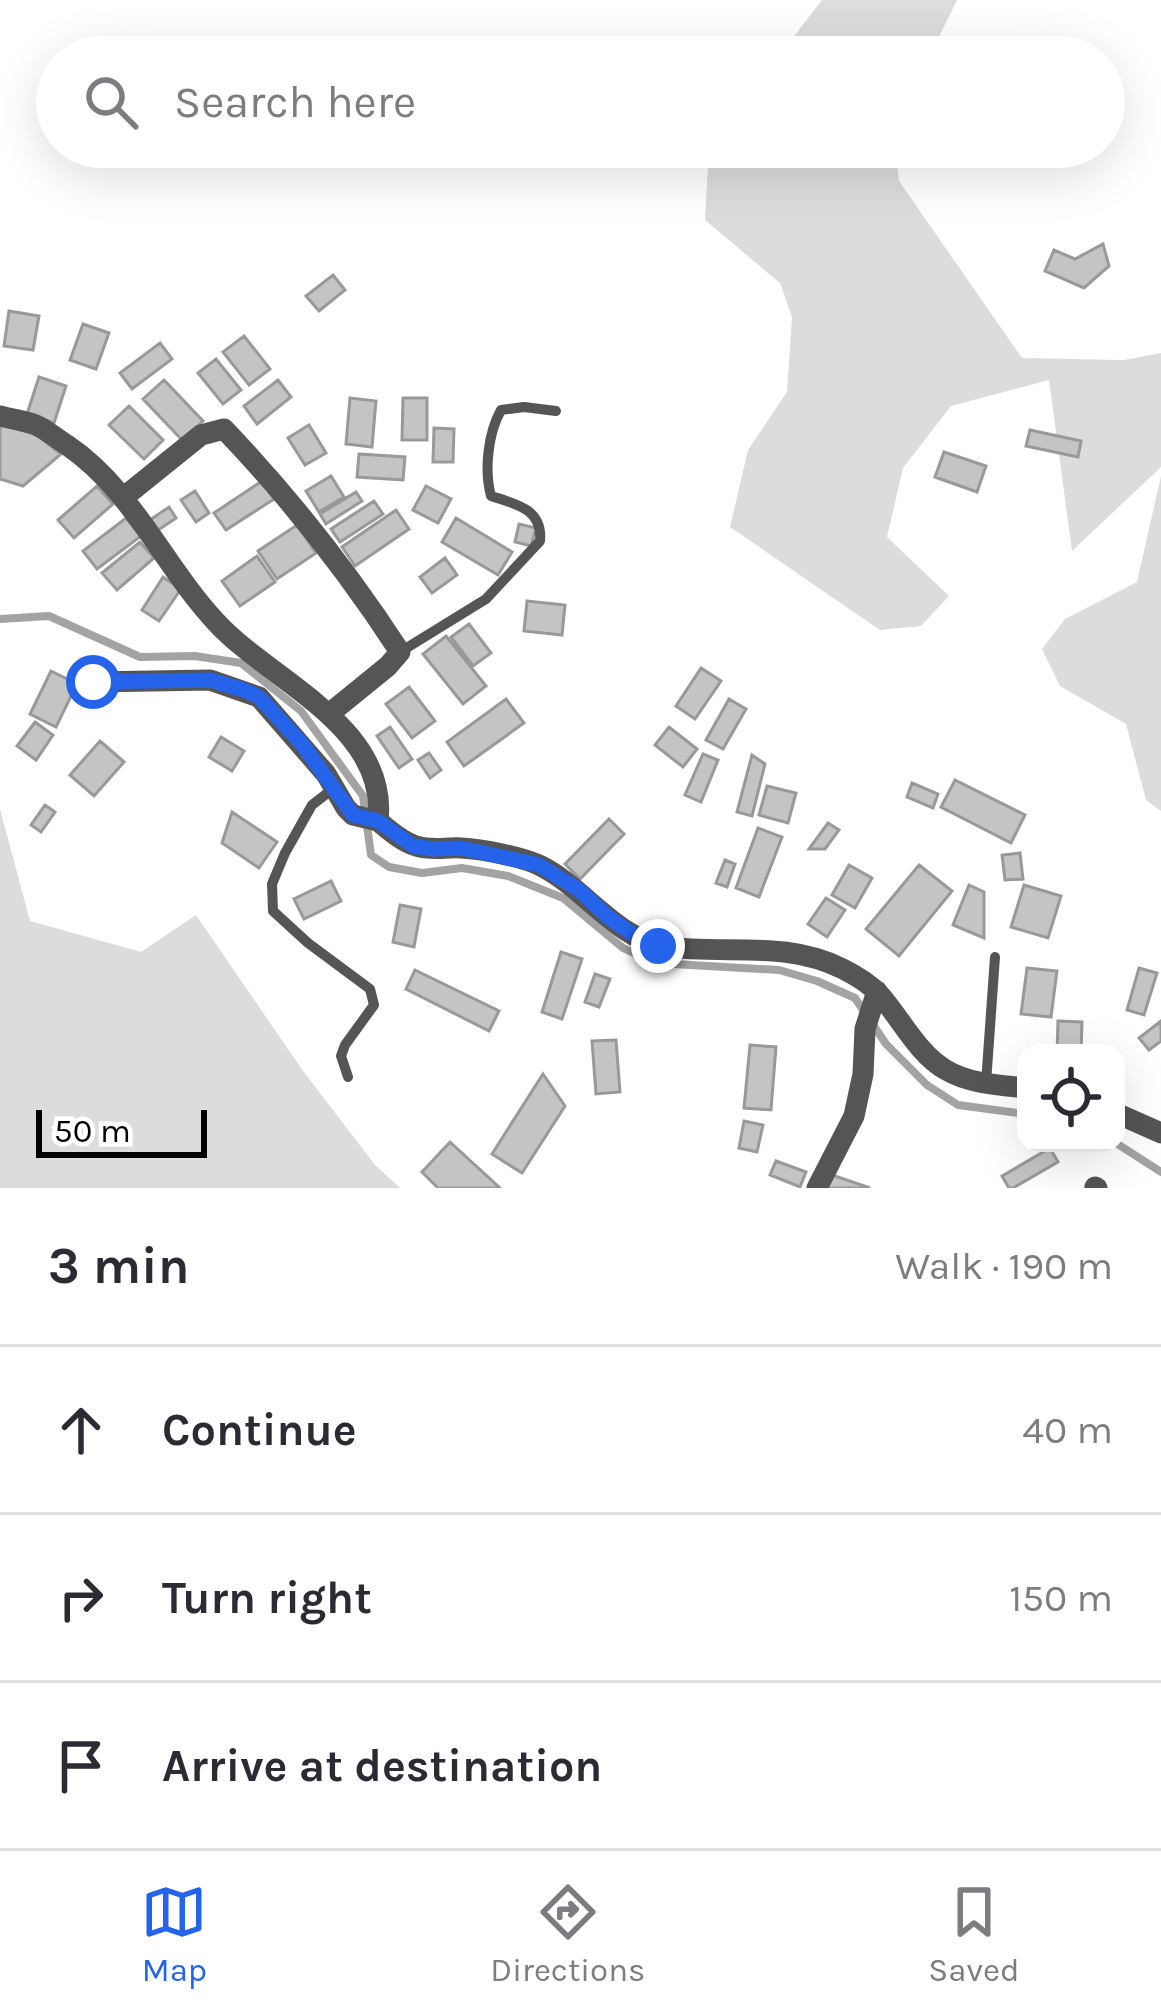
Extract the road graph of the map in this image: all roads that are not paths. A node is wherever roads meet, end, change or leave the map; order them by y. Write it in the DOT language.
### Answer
graph roads {
  1 [pos="556,411"];
  2 [pos="0,416"];
  3 [pos="124,497"];
  4 [pos="400,652"];
  5 [pos="93,682"];
  6 [pos="329,714"];
  7 [pos="334,788"];
  8 [pos="378,821"];
  9 [pos="994,957"];
  10 [pos="877,991"];
  11 [pos="349,1077"];
  12 [pos="986,1083"];
  13 [pos="1017,1087"];
  14 [pos="1125,1117"];
  15 [pos="1161,1133"];
  16 [pos="817,1188"];
  1 -- 4 [label="lane"];
  2 -- 3 [label="street"];
  3 -- 4 [label="street"];
  3 -- 6 [label="street"];
  4 -- 6 [label="street"];
  5 -- 7 [label="street"];
  6 -- 8 [label="street"];
  7 -- 8 [label="street"];
  7 -- 11 [label="lane"];
  8 -- 10 [label="street"];
  9 -- 12 [label="lane"];
  10 -- 12 [label="street"];
  10 -- 16 [label="street"];
  12 -- 13 [label="street"];
  14 -- 15 [label="street"];
}
